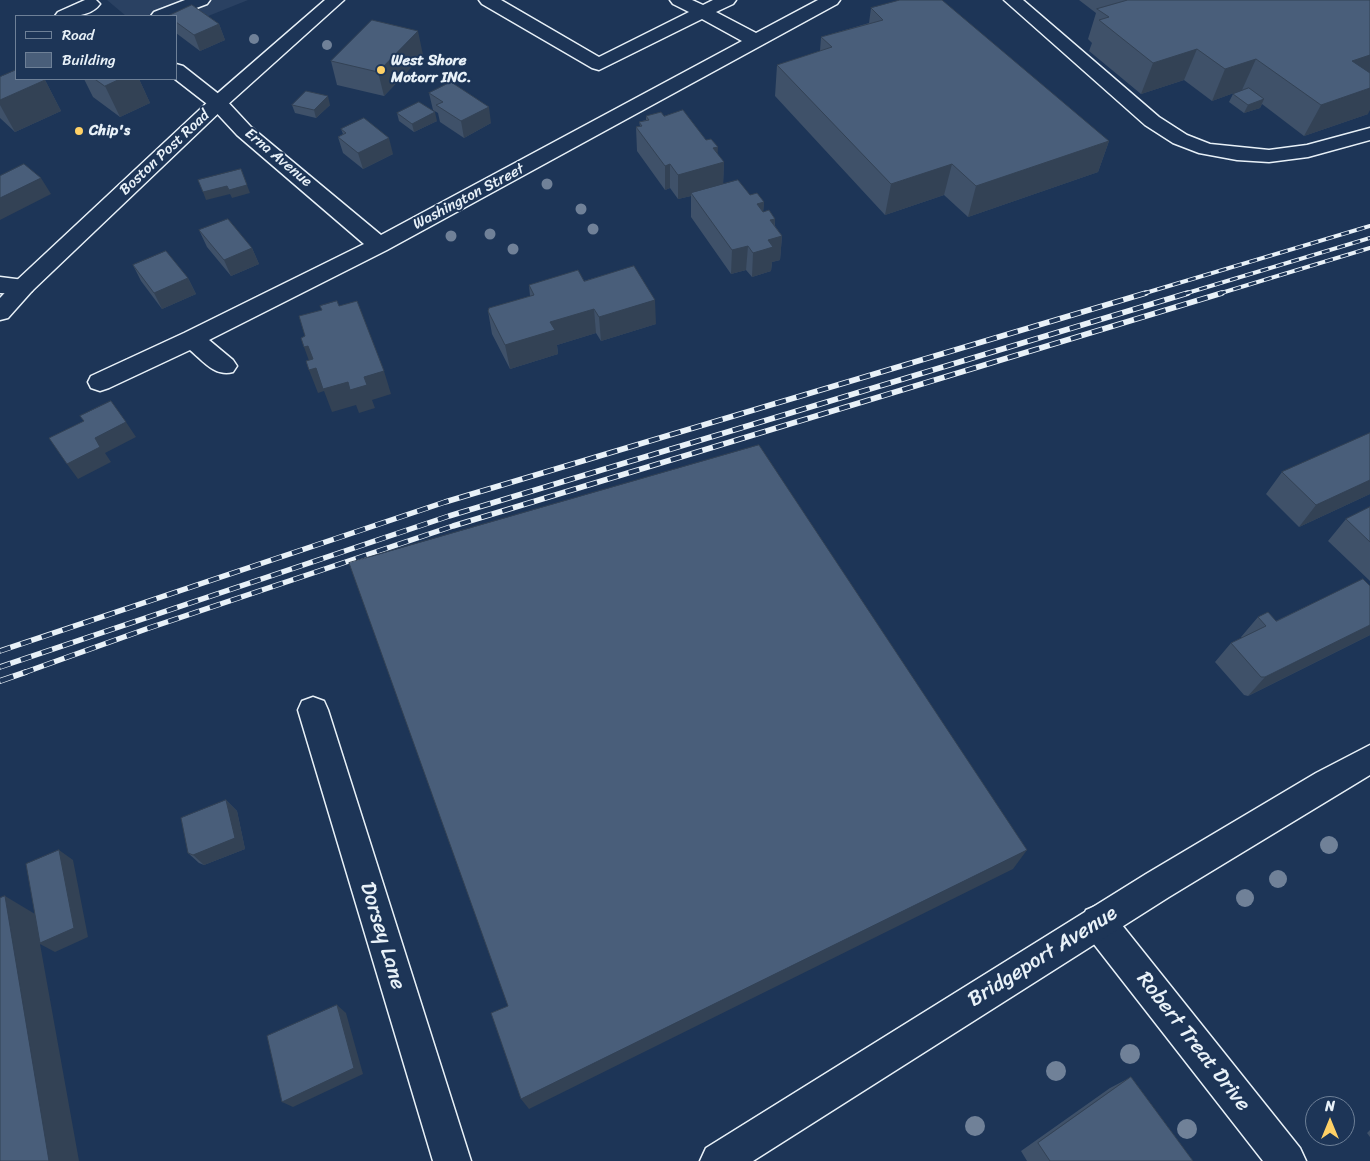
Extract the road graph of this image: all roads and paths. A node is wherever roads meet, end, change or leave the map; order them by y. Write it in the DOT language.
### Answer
graph roads {
  1 [pos="201,0"];
  2 [pos="335,0"];
  3 [pos="488,0"];
  4 [pos="679,0"];
  5 [pos="726,0"];
  6 [pos="831,0"];
  7 [pos="1013,0"];
  8 [pos="88,2"];
  9 [pos="704,12"];
  10 [pos="66,15"];
  11 [pos="105,15"];
  12 [pos="163,15"];
  13 [pos="757,41"];
  14 [pos="178,72"];
  15 [pos="218,103"];
  16 [pos="1370,134"];
  17 [pos="379,246"];
  18 [pos="0,285"];
  19 [pos="24,286"];
  20 [pos="0,312"];
  21 [pos="192,339"];
  22 [pos="225,366"];
  23 [pos="100,382"];
  24 [pos="312,710"];
  25 [pos="1370,759"];
  26 [pos="1098,922"];
  27 [pos="452,1161"];
  28 [pos="719,1161"];
  29 [pos="1287,1161"];
  1 -- 12 [label="street"];
  2 -- 15 [label="street, Boston Post Road"];
  3 -- 9 [label="street"];
  4 -- 9 [label="street"];
  5 -- 9 [label="street"];
  6 -- 13 [label="street, Washington Street"];
  7 -- 16 [label="street"];
  8 -- 10 [label="street"];
  8 -- 11 [label="street"];
  9 -- 13 [label="street"];
  13 -- 17 [label="street, Washington Street"];
  14 -- 15 [label="street, Erna Avenue"];
  15 -- 17 [label="street, Erna Avenue"];
  15 -- 19 [label="street, Boston Post Road"];
  17 -- 21 [label="street, Washington Street"];
  18 -- 19 [label="street"];
  19 -- 20 [label="street, Boston Post Road"];
  21 -- 22 [label="street"];
  21 -- 23 [label="street, Washington Street"];
  24 -- 27 [label="street, Dorsey Lane"];
  25 -- 26 [label="street, Bridgeport Avenue"];
  26 -- 28 [label="street, Bridgeport Avenue"];
  26 -- 29 [label="street, Robert Treat Drive"];
}
